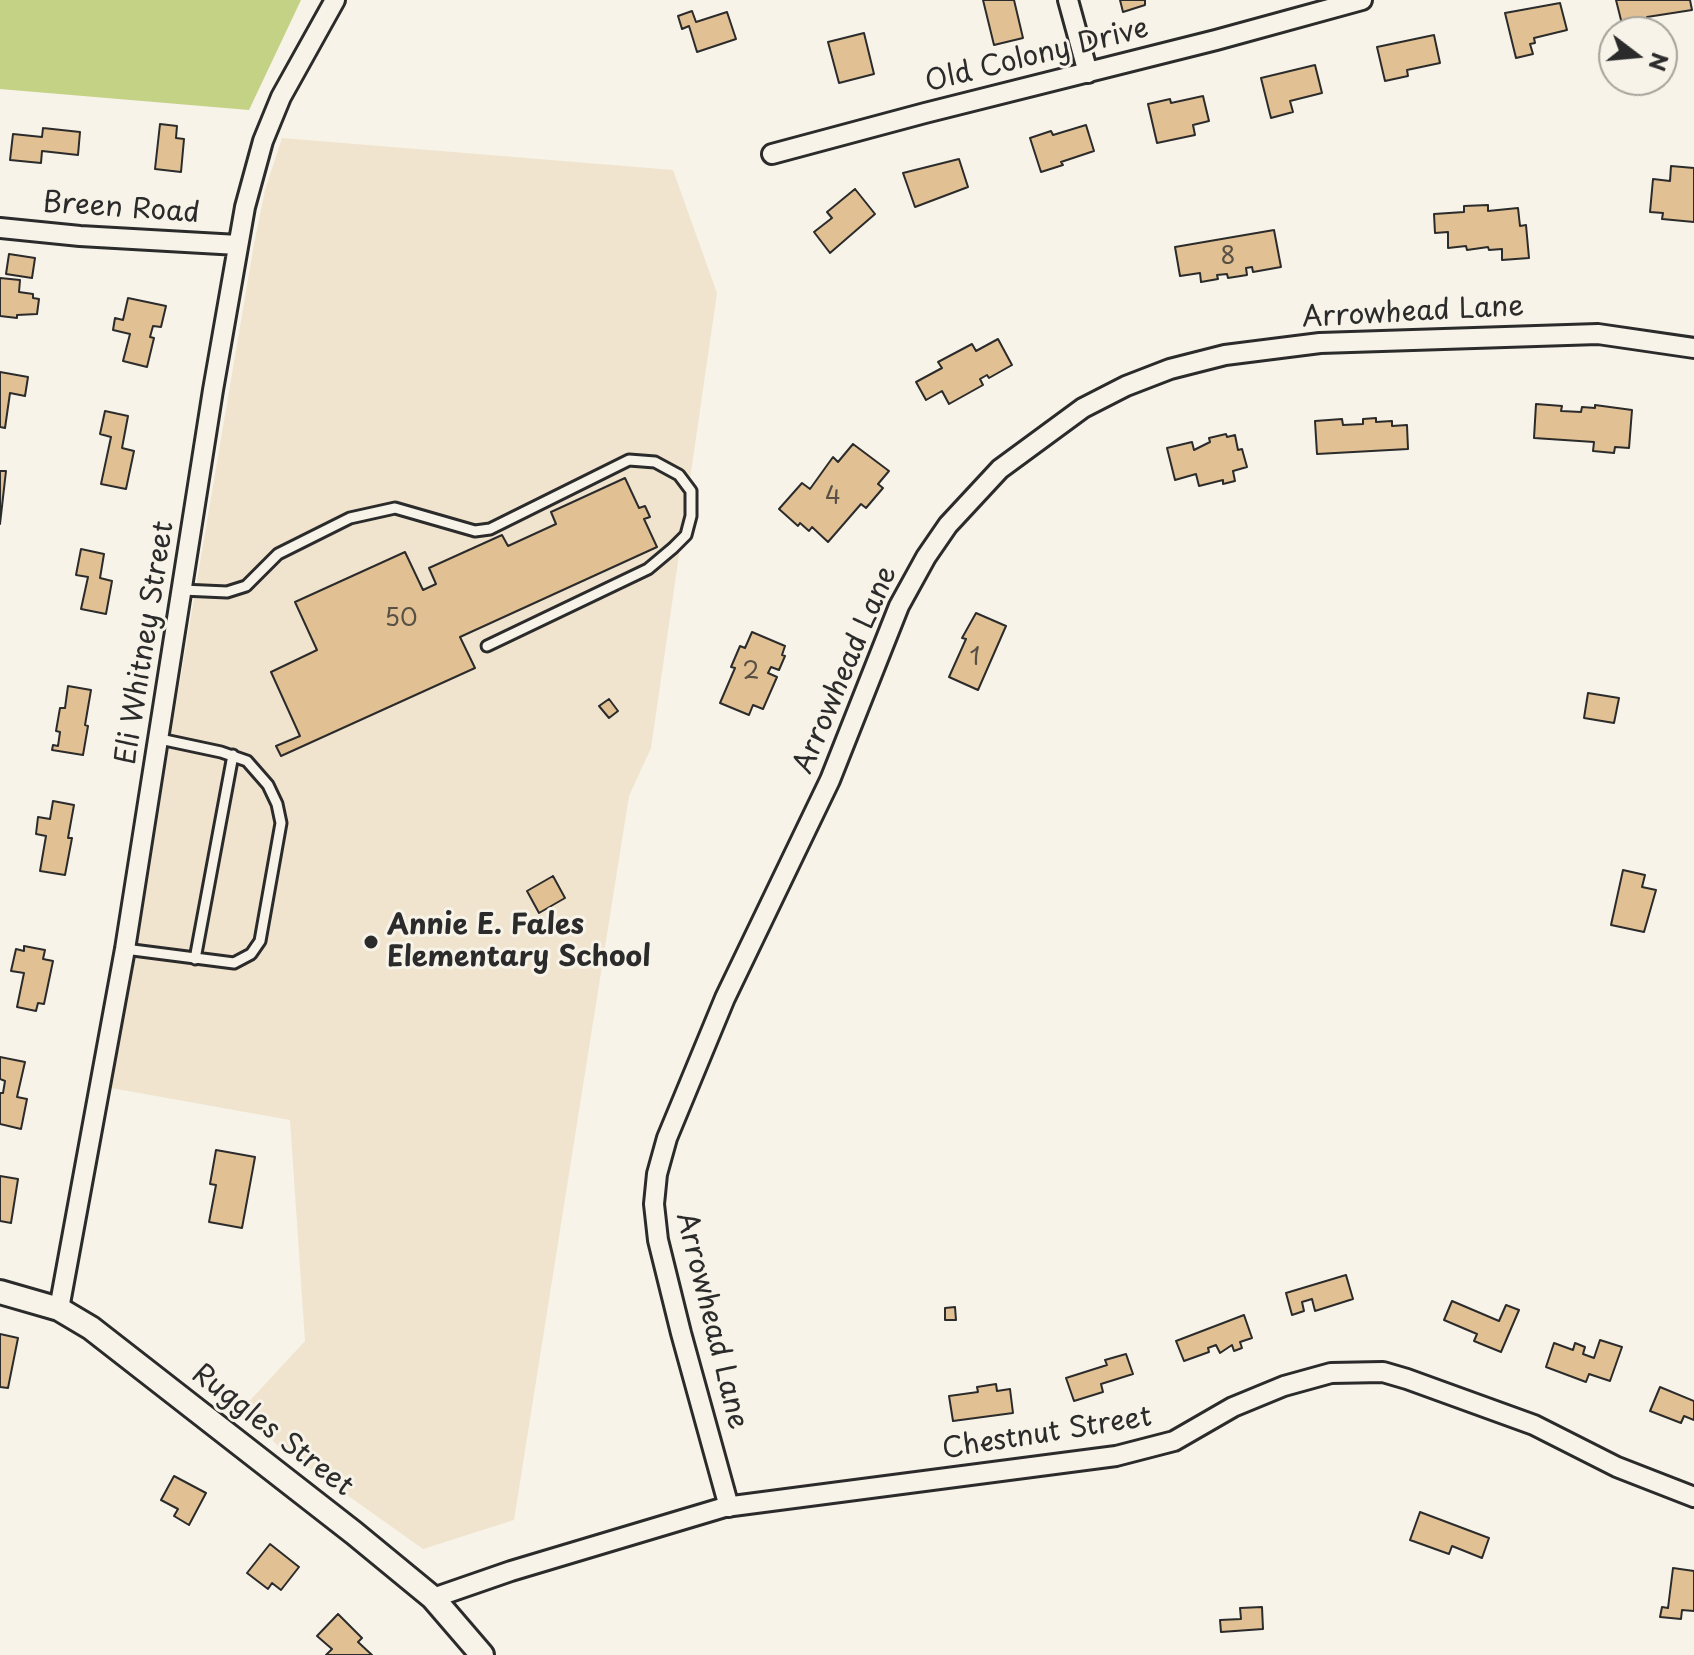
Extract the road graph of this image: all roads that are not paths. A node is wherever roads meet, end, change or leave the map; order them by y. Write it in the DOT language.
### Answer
graph roads {
  1 [pos="335,0"];
  2 [pos="1068,0"];
  3 [pos="1362,0"];
  4 [pos="1088,73"];
  5 [pos="772,154"];
  6 [pos="0,228"];
  7 [pos="238,245"];
  8 [pos="1694,348"];
  9 [pos="182,590"];
  10 [pos="487,646"];
  11 [pos="160,739"];
  12 [pos="233,755"];
  13 [pos="125,949"];
  14 [pos="195,959"];
  15 [pos="0,1292"];
  16 [pos="59,1309"];
  17 [pos="1694,1497"];
  18 [pos="729,1507"];
  19 [pos="433,1598"];
  20 [pos="482,1655"];
  1 -- 7 [label="street, Eli Whitney Street"];
  2 -- 4 [label="street"];
  3 -- 4 [label="street, Old Colony Drive"];
  4 -- 5 [label="street, Old Colony Drive"];
  6 -- 7 [label="street, Breen Road"];
  7 -- 9 [label="street, Eli Whitney Street"];
  8 -- 18 [label="street, Arrowhead Lane"];
  9 -- 10 [label="lane"];
  9 -- 11 [label="street, Eli Whitney Street"];
  11 -- 12 [label="lane"];
  11 -- 13 [label="street, Eli Whitney Street"];
  12 -- 14 [label="lane"];
  12 -- 14 [label="lane"];
  13 -- 14 [label="lane"];
  13 -- 16 [label="street, Eli Whitney Street"];
  15 -- 16 [label="street, Ruggles Street"];
  16 -- 19 [label="street, Ruggles Street"];
  17 -- 18 [label="street, Chestnut Street"];
  18 -- 19 [label="street, Chestnut Street"];
  19 -- 20 [label="street, Ruggles Street"];
}
